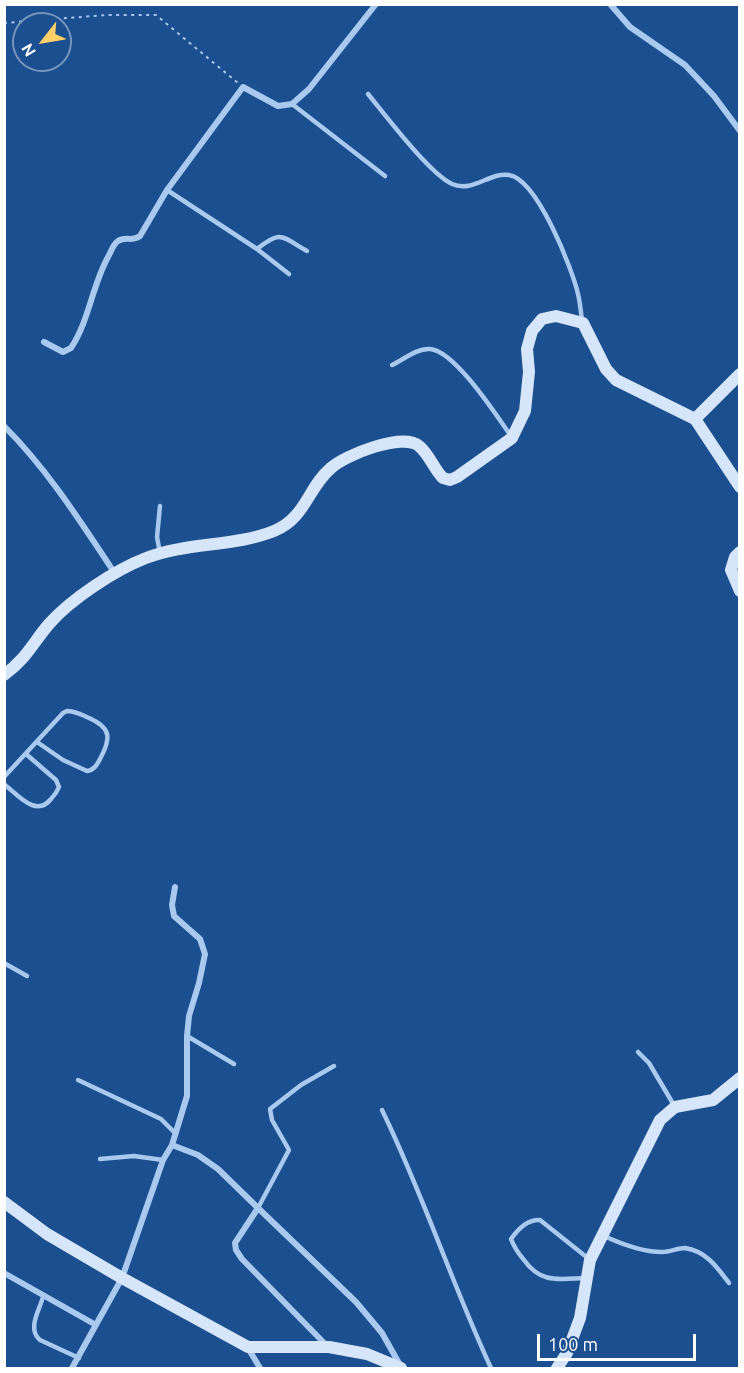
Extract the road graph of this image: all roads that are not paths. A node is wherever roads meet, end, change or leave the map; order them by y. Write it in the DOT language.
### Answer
graph roads {
  1 [pos="375,4"];
  2 [pos="610,4"];
  3 [pos="369,94"];
  4 [pos="292,104"];
  5 [pos="740,131"];
  6 [pos="385,176"];
  7 [pos="167,190"];
  8 [pos="256,249"];
  9 [pos="307,251"];
  10 [pos="289,274"];
  11 [pos="583,323"];
  12 [pos="44,342"];
  13 [pos="392,365"];
  14 [pos="740,374"];
  15 [pos="695,419"];
  16 [pos="4,426"];
  17 [pos="512,438"];
  18 [pos="740,487"];
  19 [pos="160,506"];
  20 [pos="740,552"];
  21 [pos="160,553"];
  22 [pos="114,572"];
  23 [pos="740,591"];
  24 [pos="4,675"];
  25 [pos="37,742"];
  26 [pos="26,754"];
  27 [pos="4,777"];
  28 [pos="4,784"];
  29 [pos="175,887"];
  30 [pos="4,963"];
  31 [pos="27,976"];
  32 [pos="187,1036"];
  33 [pos="638,1052"];
  34 [pos="234,1064"];
  35 [pos="334,1066"];
  36 [pos="740,1078"];
  37 [pos="78,1080"];
  38 [pos="675,1107"];
  39 [pos="382,1110"];
  40 [pos="176,1134"];
  41 [pos="172,1145"];
  42 [pos="100,1158"];
  43 [pos="163,1160"];
  44 [pos="4,1202"];
  45 [pos="258,1208"];
  46 [pos="602,1235"];
  47 [pos="590,1260"];
  48 [pos="4,1274"];
  49 [pos="122,1278"];
  50 [pos="585,1278"];
  51 [pos="729,1283"];
  52 [pos="43,1297"];
  53 [pos="96,1325"];
  54 [pos="248,1347"];
  55 [pos="329,1347"];
  56 [pos="79,1358"];
  57 [pos="259,1367"];
  58 [pos="72,1368"];
  59 [pos="251,1368"];
  60 [pos="402,1368"];
  61 [pos="491,1368"];
  62 [pos="557,1368"];
  1 -- 4 [label="street"];
  2 -- 5 [label="street"];
  3 -- 11 [label="lane"];
  4 -- 6 [label="lane"];
  4 -- 7 [label="street"];
  7 -- 8 [label="lane"];
  7 -- 12 [label="street"];
  8 -- 9 [label="lane"];
  8 -- 10 [label="lane"];
  11 -- 15 [label="street"];
  11 -- 17 [label="street"];
  13 -- 17 [label="lane"];
  14 -- 15 [label="street"];
  15 -- 18 [label="street"];
  16 -- 22 [label="street"];
  17 -- 21 [label="street"];
  19 -- 21 [label="lane"];
  20 -- 23 [label="street"];
  21 -- 22 [label="street"];
  22 -- 24 [label="street"];
  25 -- 25 [label="lane"];
  25 -- 26 [label="lane"];
  26 -- 27 [label="lane"];
  26 -- 28 [label="lane"];
  29 -- 32 [label="street"];
  30 -- 31 [label="lane"];
  32 -- 34 [label="lane"];
  32 -- 40 [label="street"];
  33 -- 38 [label="lane"];
  35 -- 45 [label="lane"];
  36 -- 38 [label="street"];
  37 -- 40 [label="lane"];
  38 -- 46 [label="street"];
  39 -- 61 [label="lane"];
  40 -- 41 [label="street"];
  41 -- 43 [label="street"];
  41 -- 45 [label="street"];
  42 -- 43 [label="lane"];
  43 -- 49 [label="street"];
  44 -- 49 [label="street"];
  45 -- 55 [label="street"];
  45 -- 60 [label="street"];
  46 -- 47 [label="street"];
  46 -- 51 [label="lane"];
  47 -- 50 [label="street"];
  47 -- 50 [label="lane"];
  48 -- 52 [label="street"];
  49 -- 53 [label="street"];
  49 -- 54 [label="street"];
  50 -- 62 [label="street"];
  52 -- 53 [label="street"];
  52 -- 56 [label="lane"];
  53 -- 56 [label="street"];
  54 -- 55 [label="street"];
  54 -- 57 [label="street"];
  55 -- 60 [label="street"];
  56 -- 58 [label="street"];
  57 -- 59 [label="street"];
}
